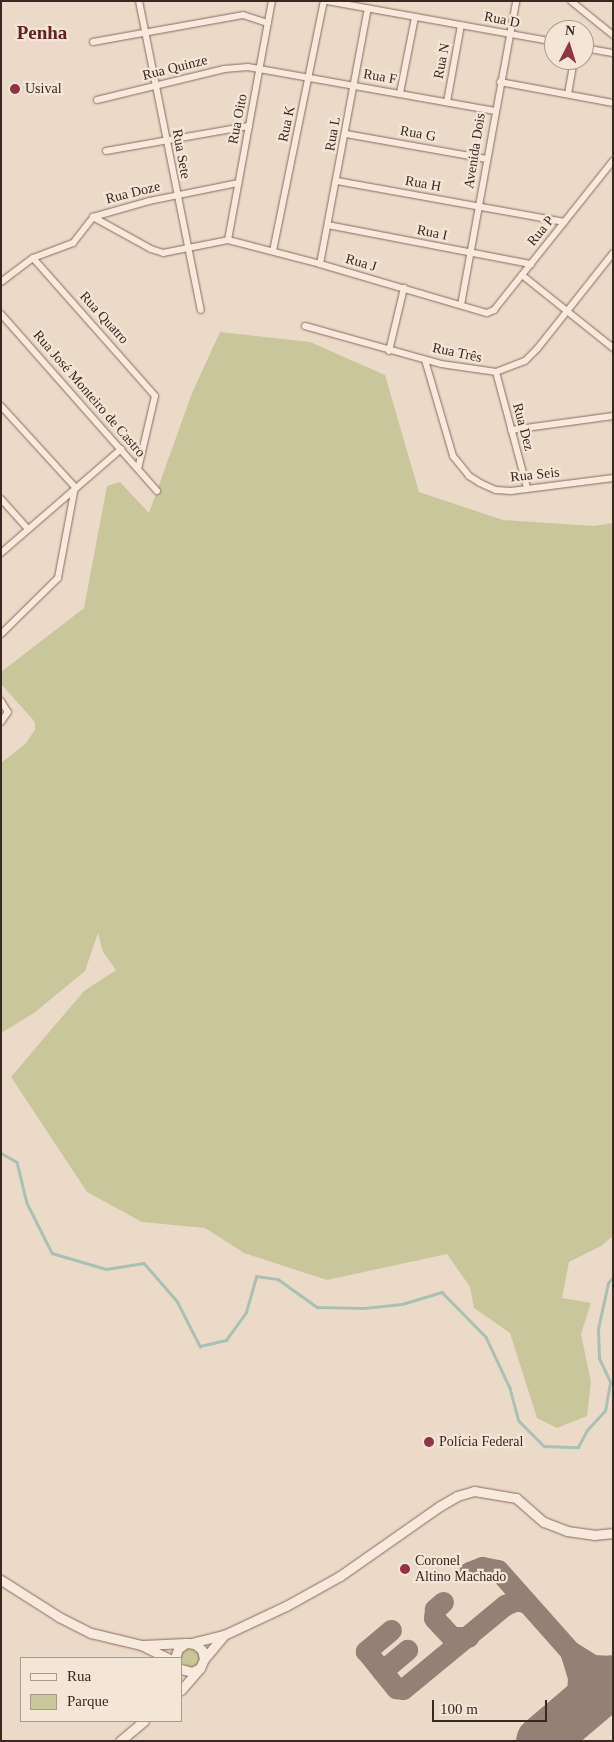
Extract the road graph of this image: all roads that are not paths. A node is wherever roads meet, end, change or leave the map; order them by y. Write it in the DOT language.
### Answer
graph roads {
  1 [pos="139,1"];
  2 [pos="272,1"];
  3 [pos="324,1"];
  4 [pos="328,1"];
  5 [pos="516,1"];
  6 [pos="571,1"];
  7 [pos="368,8"];
  8 [pos="416,16"];
  9 [pos="268,23"];
  10 [pos="461,25"];
  11 [pos="146,32"];
  12 [pos="510,34"];
  13 [pos="613,36"];
  14 [pos="544,40"];
  15 [pos="93,42"];
  16 [pos="594,50"];
  17 [pos="613,53"];
  18 [pos="260,69"];
  19 [pos="572,70"];
  20 [pos="309,78"];
  21 [pos="500,82"];
  22 [pos="155,86"];
  23 [pos="355,86"];
  24 [pos="400,93"];
  25 [pos="568,94"];
  26 [pos="97,100"];
  27 [pos="447,102"];
  28 [pos="613,102"];
  29 [pos="494,111"];
  30 [pos="249,126"];
  31 [pos="346,134"];
  32 [pos="167,142"];
  33 [pos="106,151"];
  34 [pos="487,160"];
  35 [pos="613,161"];
  36 [pos="337,181"];
  37 [pos="238,183"];
  38 [pos="176,195"];
  39 [pos="479,207"];
  40 [pos="93,217"];
  41 [pos="564,222"];
  42 [pos="328,225"];
  43 [pos="228,240"];
  44 [pos="186,248"];
  45 [pos="273,251"];
  46 [pos="613,253"];
  47 [pos="469,254"];
  48 [pos="33,258"];
  49 [pos="320,264"];
  50 [pos="531,264"];
  51 [pos="522,275"];
  52 [pos="1,282"];
  53 [pos="404,288"];
  54 [pos="461,305"];
  55 [pos="201,310"];
  56 [pos="567,311"];
  57 [pos="487,313"];
  58 [pos="1,314"];
  59 [pos="306,326"];
  60 [pos="613,348"];
  61 [pos="389,351"];
  62 [pos="425,360"];
  63 [pos="496,372"];
  64 [pos="1,406"];
  65 [pos="613,416"];
  66 [pos="511,430"];
  67 [pos="121,449"];
  68 [pos="138,469"];
  69 [pos="613,478"];
  70 [pos="75,487"];
  71 [pos="527,488"];
  72 [pos="157,491"];
  73 [pos="1,499"];
  74 [pos="28,529"];
  75 [pos="1,553"];
  76 [pos="1,634"];
  77 [pos="1,702"];
  78 [pos="1,722"];
  79 [pos="613,1533"];
  80 [pos="1,1580"];
  81 [pos="224,1635"];
  82 [pos="188,1643"];
  83 [pos="140,1645"];
  84 [pos="166,1657"];
  85 [pos="175,1657"];
  86 [pos="202,1663"];
  87 [pos="182,1669"];
  88 [pos="182,1689"];
  89 [pos="143,1722"];
  90 [pos="120,1741"];
  1 -- 11 [label="street, Rua Sete"];
  2 -- 9 [label="street, Rua Oito"];
  3 -- 20 [label="street, Rua K"];
  4 -- 7 [label="street, Rua D"];
  5 -- 12 [label="street, Avenida Dois"];
  6 -- 13 [label="street"];
  7 -- 8 [label="street, Rua D"];
  7 -- 23 [label="street, Rua L"];
  8 -- 10 [label="street, Rua D"];
  8 -- 24 [label="street"];
  9 -- 11 [label="street"];
  9 -- 18 [label="street, Rua Oito"];
  10 -- 12 [label="street, Rua D"];
  10 -- 27 [label="street, Rua N"];
  11 -- 15 [label="street"];
  11 -- 22 [label="street, Rua Sete"];
  12 -- 14 [label="street, Rua D"];
  12 -- 21 [label="street, Avenida Dois"];
  16 -- 17 [label="street"];
  18 -- 20 [label="street, Rua F"];
  18 -- 22 [label="street, Rua Quinze"];
  18 -- 30 [label="street, Rua Oito"];
  19 -- 25 [label="street"];
  20 -- 23 [label="street, Rua F"];
  20 -- 45 [label="street, Rua K"];
  21 -- 25 [label="street"];
  21 -- 29 [label="street, Avenida Dois"];
  22 -- 26 [label="street, Rua Quinze"];
  22 -- 32 [label="street, Rua Sete"];
  23 -- 24 [label="street, Rua F"];
  23 -- 31 [label="street, Rua L"];
  24 -- 27 [label="street, Rua F"];
  25 -- 28 [label="street"];
  27 -- 29 [label="street, Rua F"];
  29 -- 34 [label="street, Avenida Dois"];
  30 -- 32 [label="street"];
  30 -- 37 [label="street, Rua Oito"];
  31 -- 34 [label="street, Rua G"];
  31 -- 36 [label="street, Rua L"];
  32 -- 33 [label="street"];
  32 -- 38 [label="street, Rua Sete"];
  34 -- 39 [label="street, Avenida Dois"];
  35 -- 41 [label="street, Rua P"];
  36 -- 39 [label="street, Rua H"];
  36 -- 42 [label="street, Rua L"];
  37 -- 38 [label="street, Rua Doze"];
  37 -- 43 [label="street, Rua Oito"];
  38 -- 40 [label="street, Rua Doze"];
  38 -- 44 [label="street, Rua Sete"];
  39 -- 41 [label="street, Rua H"];
  39 -- 47 [label="street, Avenida Dois"];
  40 -- 44 [label="street"];
  40 -- 48 [label="street"];
  41 -- 50 [label="street, Rua P"];
  42 -- 47 [label="street, Rua I"];
  42 -- 49 [label="street, Rua L"];
  43 -- 44 [label="street"];
  43 -- 45 [label="street, Rua J"];
  44 -- 55 [label="street, Rua Sete"];
  45 -- 49 [label="street, Rua J"];
  46 -- 56 [label="street, Rua Três"];
  47 -- 50 [label="street, Rua I"];
  47 -- 54 [label="street, Avenida Dois"];
  48 -- 52 [label="street"];
  48 -- 68 [label="street, Rua Quatro"];
  49 -- 53 [label="street, Rua J"];
  50 -- 51 [label="street, Rua P"];
  51 -- 56 [label="street"];
  51 -- 57 [label="street, Rua P"];
  53 -- 54 [label="street, Rua J"];
  53 -- 61 [label="street"];
  54 -- 57 [label="street, Rua J"];
  56 -- 60 [label="street"];
  56 -- 63 [label="street, Rua Três"];
  58 -- 67 [label="street, Rua José Monteiro de Castro"];
  59 -- 61 [label="street, Rua Três"];
  61 -- 62 [label="street, Rua Três"];
  62 -- 63 [label="street, Rua Três"];
  62 -- 71 [label="street, Rua Seis"];
  63 -- 66 [label="street, Rua Dez"];
  64 -- 70 [label="street"];
  65 -- 66 [label="street"];
  66 -- 71 [label="street, Rua Dez"];
  67 -- 68 [label="street, Rua José Monteiro de Castro"];
  67 -- 70 [label="street"];
  68 -- 72 [label="street, Rua José Monteiro de Castro"];
  69 -- 71 [label="street, Rua Seis"];
  70 -- 74 [label="street"];
  70 -- 76 [label="street"];
  73 -- 74 [label="street"];
  74 -- 75 [label="street"];
  77 -- 78 [label="street"];
  79 -- 81 [label="street"];
  80 -- 83 [label="street"];
  81 -- 82 [label="street"];
  81 -- 86 [label="street"];
  82 -- 83 [label="street"];
  82 -- 85 [label="street"];
  82 -- 86 [label="street"];
  83 -- 84 [label="street"];
  86 -- 87 [label="street"];
  86 -- 88 [label="street"];
  89 -- 90 [label="street"];
}
